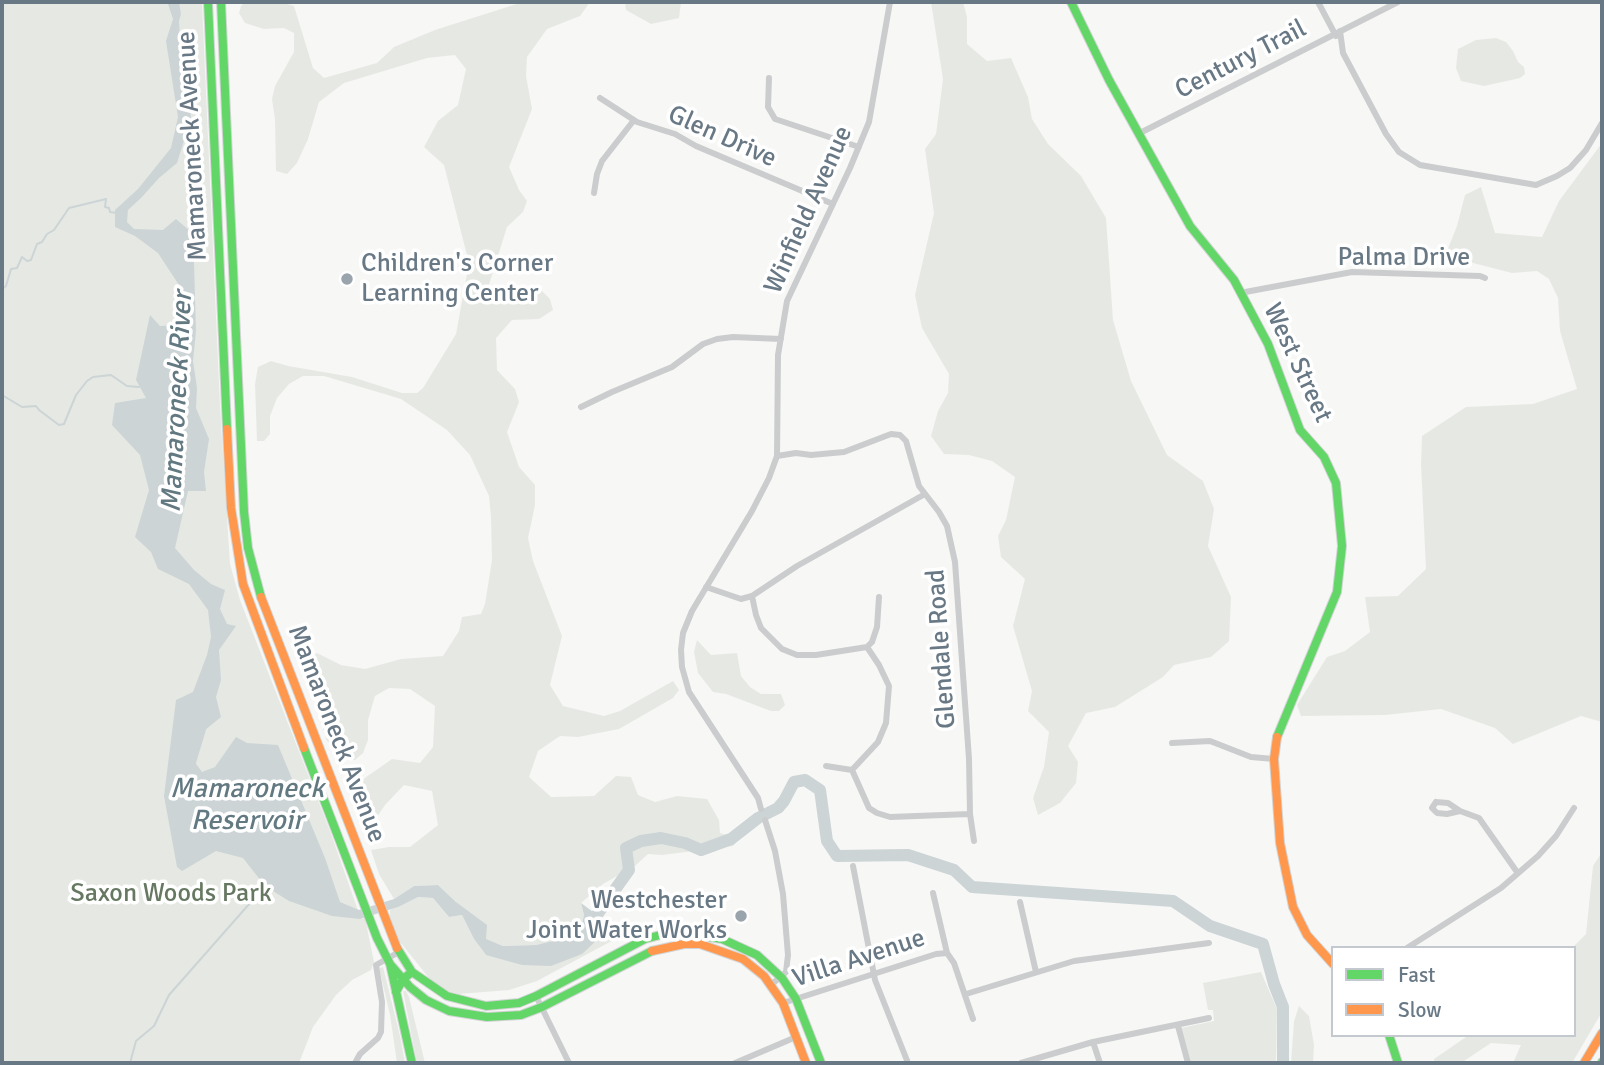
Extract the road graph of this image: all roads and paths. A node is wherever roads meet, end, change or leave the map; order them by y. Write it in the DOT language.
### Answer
graph roads {
  1 [pos="208,2"];
  2 [pos="221,2"];
  3 [pos="890,2"];
  4 [pos="1071,2"];
  5 [pos="1318,2"];
  6 [pos="1398,2"];
  7 [pos="1338,32"];
  8 [pos="769,78"];
  9 [pos="600,98"];
  10 [pos="634,120"];
  11 [pos="1602,123"];
  12 [pos="1138,134"];
  13 [pos="859,147"];
  14 [pos="215,166"];
  15 [pos="230,166"];
  16 [pos="594,193"];
  17 [pos="833,204"];
  18 [pos="1485,278"];
  19 [pos="1240,293"];
  20 [pos="781,339"];
  21 [pos="581,407"];
  22 [pos="777,456"];
  23 [pos="925,494"];
  24 [pos="706,587"];
  25 [pos="752,596"];
  26 [pos="879,597"];
  27 [pos="271,624"];
  28 [pos="259,629"];
  29 [pos="867,647"];
  30 [pos="1172,743"];
  31 [pos="1274,759"];
  32 [pos="826,765"];
  33 [pos="852,770"];
  34 [pos="1574,807"];
  35 [pos="761,809"];
  36 [pos="1460,811"];
  37 [pos="970,814"];
  38 [pos="765,820"];
  39 [pos="974,841"];
  40 [pos="853,866"];
  41 [pos="1517,872"];
  42 [pos="933,893"];
  43 [pos="1020,902"];
  44 [pos="1209,943"];
  45 [pos="1410,946"];
  46 [pos="399,953"];
  47 [pos="947,953"];
  48 [pos="388,961"];
  49 [pos="1331,962"];
  50 [pos="412,972"];
  51 [pos="1036,972"];
  52 [pos="874,974"];
  53 [pos="782,978"];
  54 [pos="403,979"];
  55 [pos="771,985"];
  56 [pos="396,992"];
  57 [pos="966,994"];
  58 [pos="536,996"];
  59 [pos="796,999"];
  60 [pos="783,1003"];
  61 [pos="542,1007"];
  62 [pos="1209,1018"];
  63 [pos="972,1019"];
  64 [pos="1178,1026"];
  65 [pos="1602,1033"];
  66 [pos="796,1037"];
  67 [pos="1390,1037"];
  68 [pos="1093,1042"];
  69 [pos="355,1063"];
  70 [pos="412,1063"];
  71 [pos="569,1063"];
  72 [pos="735,1063"];
  73 [pos="806,1063"];
  74 [pos="821,1063"];
  75 [pos="908,1063"];
  76 [pos="1021,1063"];
  77 [pos="1100,1063"];
  78 [pos="1188,1063"];
  79 [pos="1398,1063"];
  80 [pos="1584,1063"];
  1 -- 14 [label="main road, Mamaroneck Avenue"];
  2 -- 15 [label="main road, Mamaroneck Avenue"];
  3 -- 13 [label="street, Winfield Avenue"];
  4 -- 12 [label="main road, West Street"];
  5 -- 7 [label="street"];
  6 -- 7 [label="street, Century Trail"];
  7 -- 11 [label="street"];
  7 -- 12 [label="street, Century Trail"];
  8 -- 13 [label="street"];
  9 -- 10 [label="street, Glen Drive"];
  10 -- 16 [label="street"];
  10 -- 17 [label="street, Glen Drive"];
  12 -- 19 [label="main road, West Street"];
  13 -- 17 [label="street, Winfield Avenue"];
  14 -- 15 [label="street"];
  14 -- 28 [label="main road, Mamaroneck Avenue"];
  15 -- 27 [label="main road, Mamaroneck Avenue"];
  17 -- 20 [label="street, Winfield Avenue"];
  18 -- 19 [label="street, Palma Drive"];
  19 -- 31 [label="main road, West Street"];
  20 -- 21 [label="street"];
  20 -- 22 [label="street, Winfield Avenue"];
  22 -- 23 [label="street, Glendale Road"];
  22 -- 24 [label="street, Winfield Avenue"];
  23 -- 25 [label="street"];
  23 -- 37 [label="street, Glendale Road"];
  24 -- 25 [label="street"];
  24 -- 35 [label="street, Winfield Avenue"];
  25 -- 29 [label="street"];
  26 -- 29 [label="street"];
  27 -- 28 [label="street"];
  27 -- 46 [label="main road, Mamaroneck Avenue"];
  28 -- 48 [label="main road, Mamaroneck Avenue"];
  29 -- 33 [label="street"];
  30 -- 31 [label="street"];
  31 -- 49 [label="main road, West Street"];
  32 -- 33 [label="street"];
  33 -- 37 [label="street"];
  34 -- 41 [label="street"];
  36 -- 41 [label="street"];
  37 -- 39 [label="street, Glendale Road"];
  38 -- 53 [label="street"];
  40 -- 52 [label="street"];
  41 -- 45 [label="street"];
  42 -- 47 [label="street"];
  43 -- 51 [label="street"];
  44 -- 51 [label="street"];
  46 -- 48 [label="street"];
  46 -- 50 [label="main road, Mamaroneck Avenue"];
  47 -- 52 [label="street, Villa Avenue"];
  47 -- 57 [label="street"];
  48 -- 54 [label="main road, Mamaroneck Avenue"];
  48 -- 56 [label="main road"];
  48 -- 69 [label="street"];
  50 -- 54 [label="main road"];
  50 -- 58 [label="main road, Mamaroneck Avenue"];
  51 -- 57 [label="street"];
  52 -- 59 [label="street, Villa Avenue"];
  52 -- 75 [label="street"];
  53 -- 55 [label="street"];
  53 -- 58 [label="main road, Mamaroneck Avenue"];
  53 -- 59 [label="main road, Mamaroneck Avenue"];
  54 -- 56 [label="main road"];
  54 -- 61 [label="main road, Mamaroneck Avenue"];
  55 -- 60 [label="main road, Mamaroneck Avenue"];
  55 -- 61 [label="main road, Mamaroneck Avenue"];
  56 -- 70 [label="main road"];
  57 -- 63 [label="street"];
  58 -- 61 [label="street"];
  59 -- 60 [label="street, Villa Avenue"];
  59 -- 74 [label="main road, Mamaroneck Avenue"];
  60 -- 66 [label="main road, Mamaroneck Avenue"];
  61 -- 71 [label="street"];
  62 -- 64 [label="street"];
  64 -- 68 [label="street"];
  64 -- 78 [label="street"];
  65 -- 80 [label="main road"];
  66 -- 72 [label="street"];
  66 -- 73 [label="main road, Mamaroneck Avenue"];
  67 -- 79 [label="main road"];
  68 -- 76 [label="street"];
  68 -- 77 [label="street"];
}
